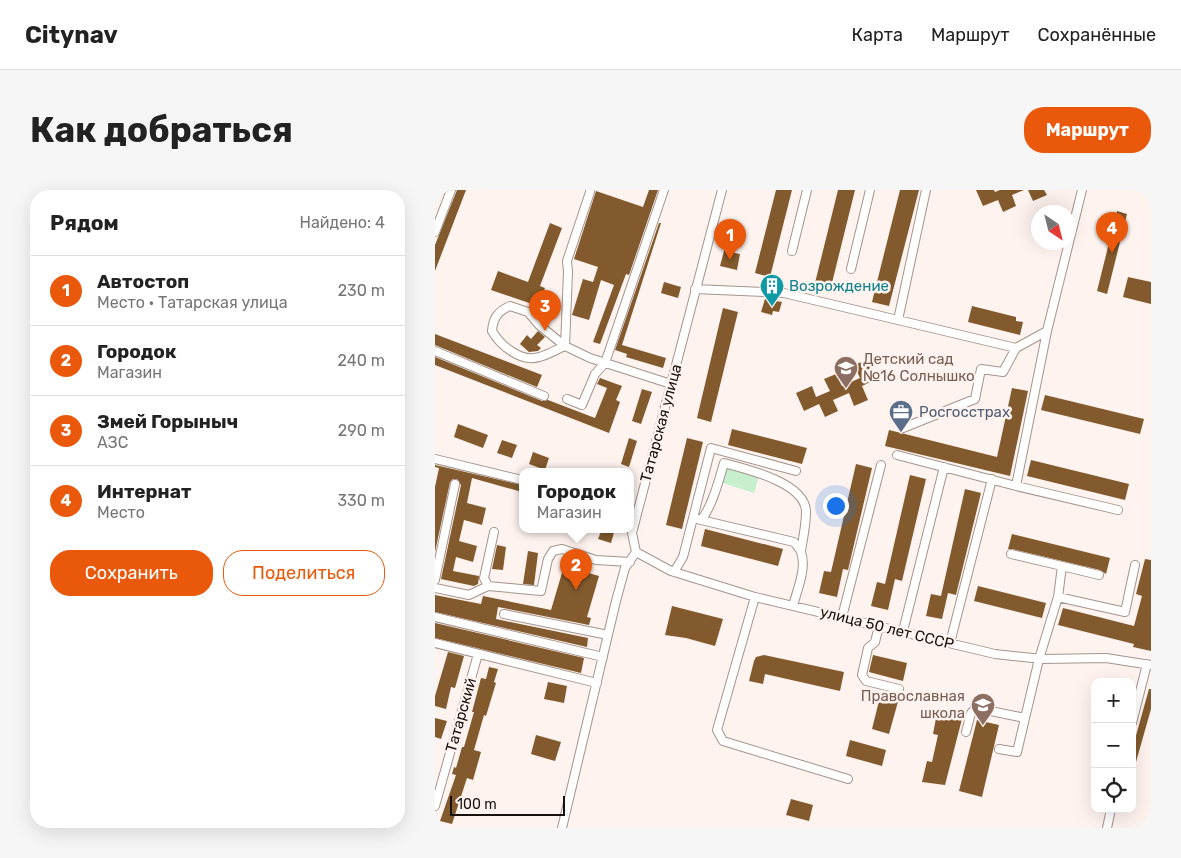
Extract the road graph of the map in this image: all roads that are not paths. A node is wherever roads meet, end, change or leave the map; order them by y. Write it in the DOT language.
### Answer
graph roads {
  1 [pos="451,190"];
  2 [pos="664,190"];
  3 [pos="722,190"];
  4 [pos="807,190"];
  5 [pos="870,190"];
  6 [pos="926,190"];
  7 [pos="1082,190"];
  8 [pos="590,192"];
  9 [pos="435,232"];
  10 [pos="792,251"];
  11 [pos="851,269"];
  12 [pos="695,289"];
  13 [pos="898,320"];
  14 [pos="1047,331"];
  15 [pos="565,346"];
  16 [pos="1016,348"];
  17 [pos="435,351"];
  18 [pos="605,364"];
  19 [pos="671,384"];
  20 [pos="544,396"];
  21 [pos="567,399"];
  22 [pos="903,428"];
  23 [pos="897,455"];
  24 [pos="435,459"];
  25 [pos="881,465"];
  26 [pos="944,467"];
  27 [pos="796,471"];
  28 [pos="519,479"];
  29 [pos="992,480"];
  30 [pos="455,484"];
  31 [pos="1016,486"];
  32 [pos="1118,510"];
  33 [pos="634,511"];
  34 [pos="697,519"];
  35 [pos="494,532"];
  36 [pos="632,533"];
  37 [pos="801,551"];
  38 [pos="636,552"];
  39 [pos="1011,554"];
  40 [pos="630,562"];
  41 [pos="1135,565"];
  42 [pos="1062,566"];
  43 [pos="674,572"];
  44 [pos="1099,576"];
  45 [pos="435,580"];
  46 [pos="487,586"];
  47 [pos="435,588"];
  48 [pos="1058,596"];
  49 [pos="755,597"];
  50 [pos="793,606"];
  51 [pos="504,614"];
  52 [pos="435,617"];
  53 [pos="842,617"];
  54 [pos="879,626"];
  55 [pos="903,631"];
  56 [pos="608,635"];
  57 [pos="435,643"];
  58 [pos="950,643"];
  59 [pos="478,654"];
  60 [pos="603,657"];
  61 [pos="1039,659"];
  62 [pos="1149,664"];
  63 [pos="597,683"];
  64 [pos="899,689"];
  65 [pos="1136,709"];
  66 [pos="1025,718"];
  67 [pos="966,732"];
  68 [pos="999,749"];
  69 [pos="848,779"];
  70 [pos="435,806"];
  71 [pos="1110,813"];
  72 [pos="562,828"];
  73 [pos="1107,828"];
  1 -- 9 [label="street"];
  2 -- 18 [label="street"];
  3 -- 12 [label="street, Татарская улица"];
  4 -- 10 [label="street"];
  5 -- 11 [label="street"];
  6 -- 13 [label="street"];
  7 -- 14 [label="street"];
  8 -- 15 [label="street"];
  12 -- 13 [label="street"];
  12 -- 19 [label="street, Татарская улица"];
  13 -- 16 [label="street"];
  14 -- 16 [label="street"];
  14 -- 31 [label="street"];
  15 -- 15 [label="street"];
  15 -- 18 [label="street"];
  16 -- 22 [label="street"];
  17 -- 20 [label="street"];
  18 -- 19 [label="street"];
  18 -- 21 [label="street"];
  19 -- 33 [label="street, Татарская улица"];
  23 -- 26 [label="street"];
  24 -- 28 [label="street"];
  25 -- 53 [label="street"];
  26 -- 29 [label="street"];
  26 -- 55 [label="street"];
  27 -- 34 [label="street"];
  29 -- 31 [label="street"];
  29 -- 58 [label="street"];
  30 -- 45 [label="street"];
  31 -- 32 [label="street"];
  34 -- 37 [label="street"];
  34 -- 37 [label="street"];
  34 -- 43 [label="street"];
  35 -- 46 [label="street"];
  36 -- 38 [label="street, Татарская улица"];
  37 -- 50 [label="street"];
  38 -- 40 [label="street"];
  38 -- 43 [label="street, улица 50 лет СССР"];
  39 -- 42 [label="street"];
  40 -- 46 [label="street"];
  40 -- 56 [label="street"];
  41 -- 48 [label="street"];
  42 -- 44 [label="street"];
  42 -- 48 [label="street"];
  43 -- 49 [label="street, улица 50 лет СССР"];
  46 -- 47 [label="street"];
  48 -- 61 [label="street"];
  49 -- 50 [label="street, улица 50 лет СССР"];
  49 -- 69 [label="street"];
  50 -- 53 [label="street, улица 50 лет СССР"];
  51 -- 56 [label="street"];
  52 -- 60 [label="street"];
  53 -- 54 [label="street, улица 50 лет СССР"];
  54 -- 55 [label="street, улица 50 лет СССР"];
  54 -- 64 [label="street"];
  55 -- 58 [label="street, улица 50 лет СССР"];
  56 -- 60 [label="street"];
  57 -- 59 [label="street"];
  58 -- 61 [label="street, улица 50 лет СССР"];
  59 -- 63 [label="street"];
  59 -- 70 [label="street, Татарский"];
  60 -- 63 [label="street"];
  61 -- 62 [label="street, улица 50 лет СССР"];
  61 -- 66 [label="street"];
  62 -- 65 [label="street, улица 50 лет СССР"];
  63 -- 72 [label="street"];
  66 -- 67 [label="street"];
  66 -- 68 [label="street"];
  71 -- 73 [label="street"];
}
